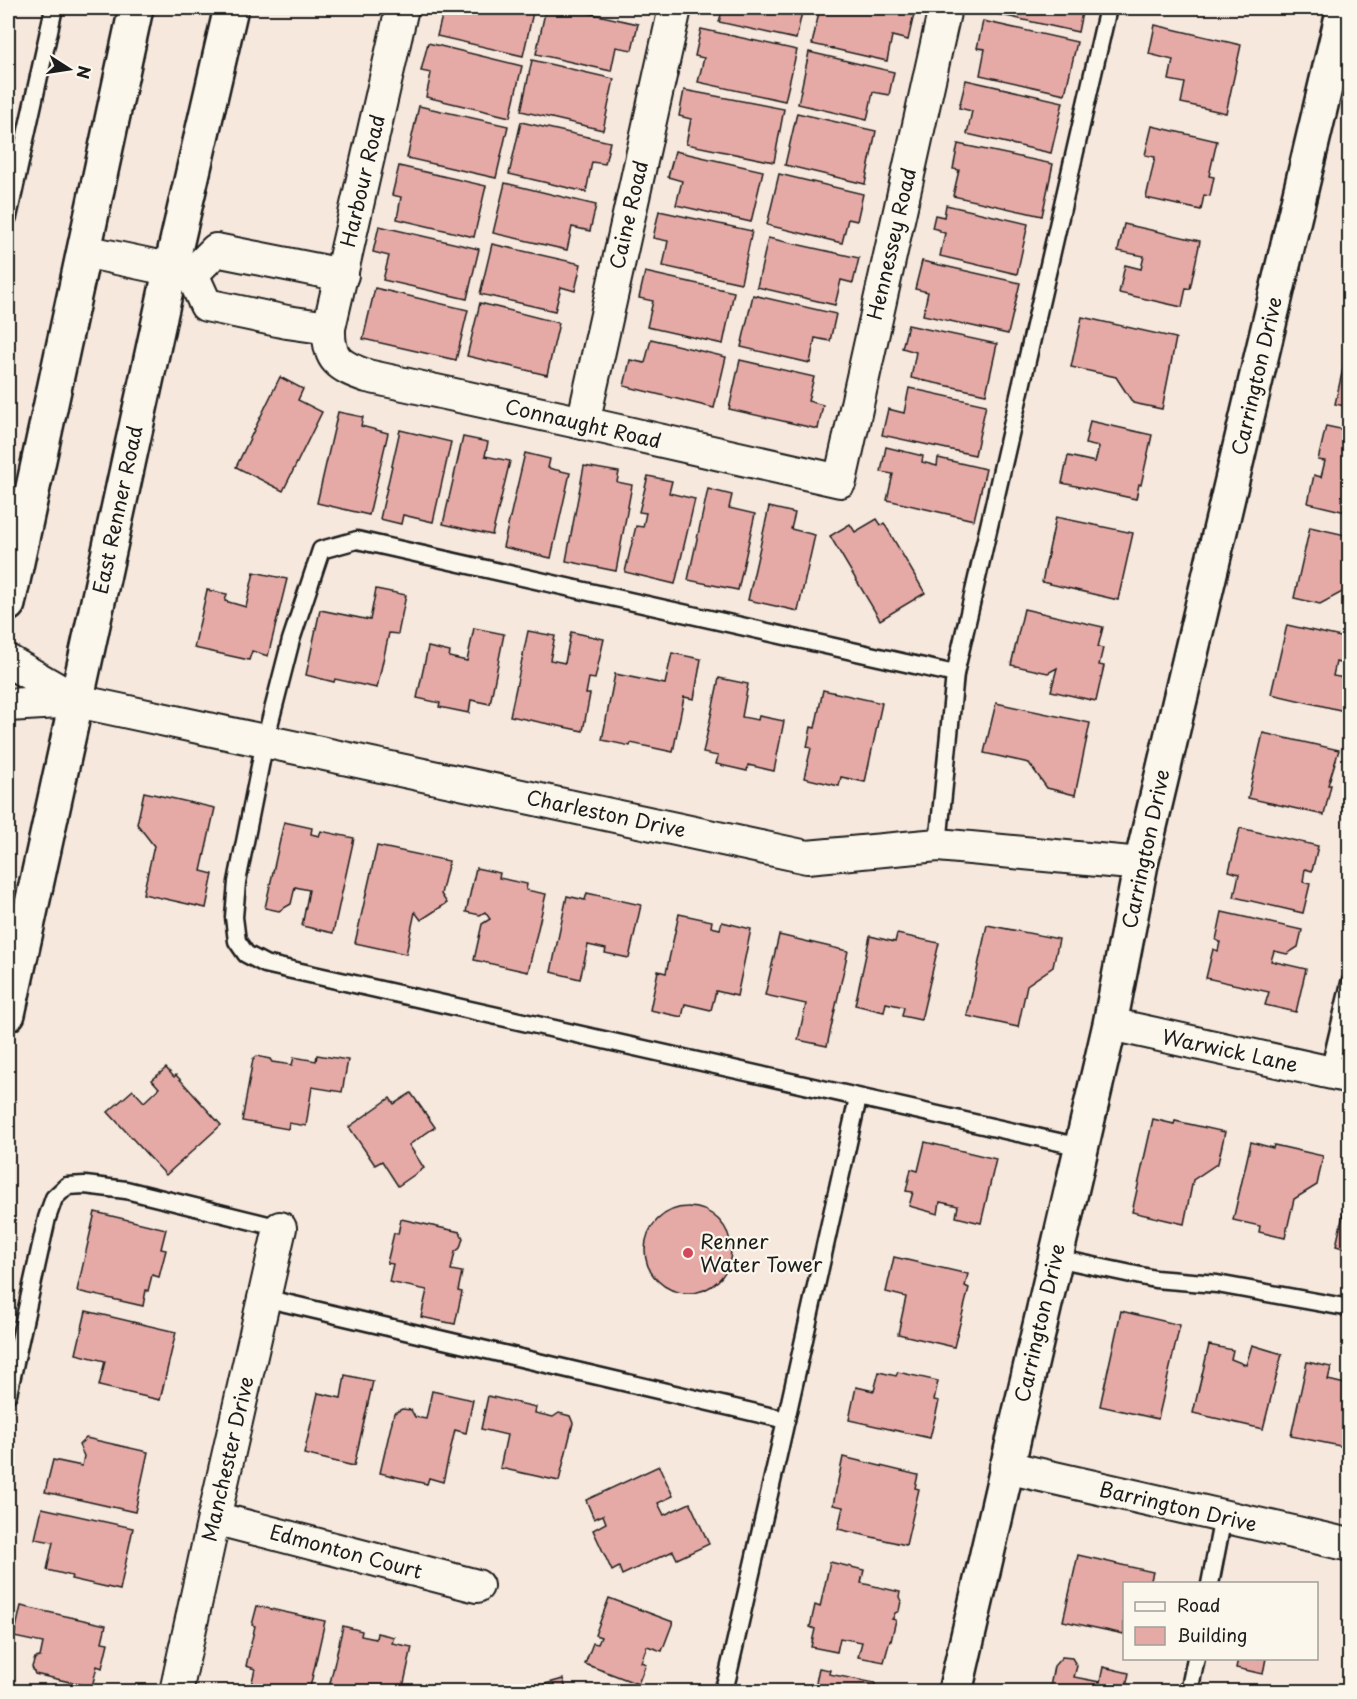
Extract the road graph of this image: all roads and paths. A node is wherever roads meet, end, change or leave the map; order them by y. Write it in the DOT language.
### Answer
graph roads {
  1 [pos="54,8"];
  2 [pos="136,8"];
  3 [pos="231,8"];
  4 [pos="402,8"];
  5 [pos="675,8"];
  6 [pos="945,8"];
  7 [pos="1108,8"];
  8 [pos="1344,8"];
  9 [pos="1341,61"];
  10 [pos="8,217"];
  11 [pos="84,251"];
  12 [pos="181,272"];
  13 [pos="342,275"];
  14 [pos="331,342"];
  15 [pos="583,423"];
  16 [pos="840,482"];
  17 [pos="8,604"];
  18 [pos="8,661"];
  19 [pos="955,674"];
  20 [pos="77,701"];
  21 [pos="8,705"];
  22 [pos="265,741"];
  23 [pos="938,845"];
  24 [pos="1141,864"];
  25 [pos="1350,983"];
  26 [pos="8,1014"];
  27 [pos="1110,1024"];
  28 [pos="1339,1074"];
  29 [pos="858,1098"];
  30 [pos="1081,1147"];
  31 [pos="280,1227"];
  32 [pos="1056,1258"];
  33 [pos="264,1298"];
  34 [pos="1350,1308"];
  35 [pos="8,1394"];
  36 [pos="786,1420"];
  37 [pos="1006,1467"];
  38 [pos="1223,1517"];
  39 [pos="214,1518"];
  40 [pos="1350,1545"];
  41 [pos="1210,1582"];
  42 [pos="477,1587"];
  43 [pos="1196,1660"];
  44 [pos="176,1692"];
  45 [pos="722,1692"];
  46 [pos="955,1692"];
  47 [pos="1189,1692"];
  1 -- 10 [label="lane"];
  2 -- 11 [label="street"];
  3 -- 12 [label="street, East Renner Road"];
  4 -- 13 [label="street, Harbour Road"];
  5 -- 15 [label="street, Caine Road"];
  6 -- 16 [label="street, Hennessey Road"];
  7 -- 19 [label="lane"];
  8 -- 9 [label="street, Carrington Drive"];
  9 -- 24 [label="street, Carrington Drive"];
  11 -- 12 [label="street"];
  11 -- 17 [label="street"];
  12 -- 13 [label="street"];
  12 -- 14 [label="street"];
  12 -- 20 [label="street, East Renner Road"];
  13 -- 14 [label="street, Harbour Road"];
  14 -- 15 [label="street, Connaught Road"];
  15 -- 16 [label="street, Connaught Road"];
  18 -- 20 [label="street, Charleston Drive"];
  19 -- 22 [label="lane"];
  19 -- 23 [label="lane"];
  20 -- 21 [label="street, Charleston Drive"];
  20 -- 22 [label="street, Charleston Drive"];
  20 -- 26 [label="street, East Renner Road"];
  22 -- 23 [label="street, Charleston Drive"];
  22 -- 29 [label="lane"];
  23 -- 24 [label="street, Charleston Drive"];
  24 -- 27 [label="street, Carrington Drive"];
  25 -- 28 [label="lane"];
  27 -- 28 [label="street, Warwick Lane"];
  27 -- 30 [label="street, Carrington Drive"];
  29 -- 30 [label="lane"];
  29 -- 36 [label="lane"];
  30 -- 32 [label="street, Carrington Drive"];
  31 -- 33 [label="street, Manchester Drive"];
  31 -- 35 [label="lane"];
  32 -- 34 [label="lane"];
  32 -- 37 [label="street, Carrington Drive"];
  33 -- 36 [label="lane"];
  33 -- 39 [label="street, Manchester Drive"];
  36 -- 45 [label="lane"];
  37 -- 38 [label="street, Barrington Drive"];
  37 -- 46 [label="street, Carrington Drive"];
  38 -- 40 [label="street, Barrington Drive"];
  38 -- 41 [label="lane"];
  39 -- 42 [label="street, Edmonton Court"];
  39 -- 44 [label="street, Manchester Drive"];
  43 -- 47 [label="lane"];
}
